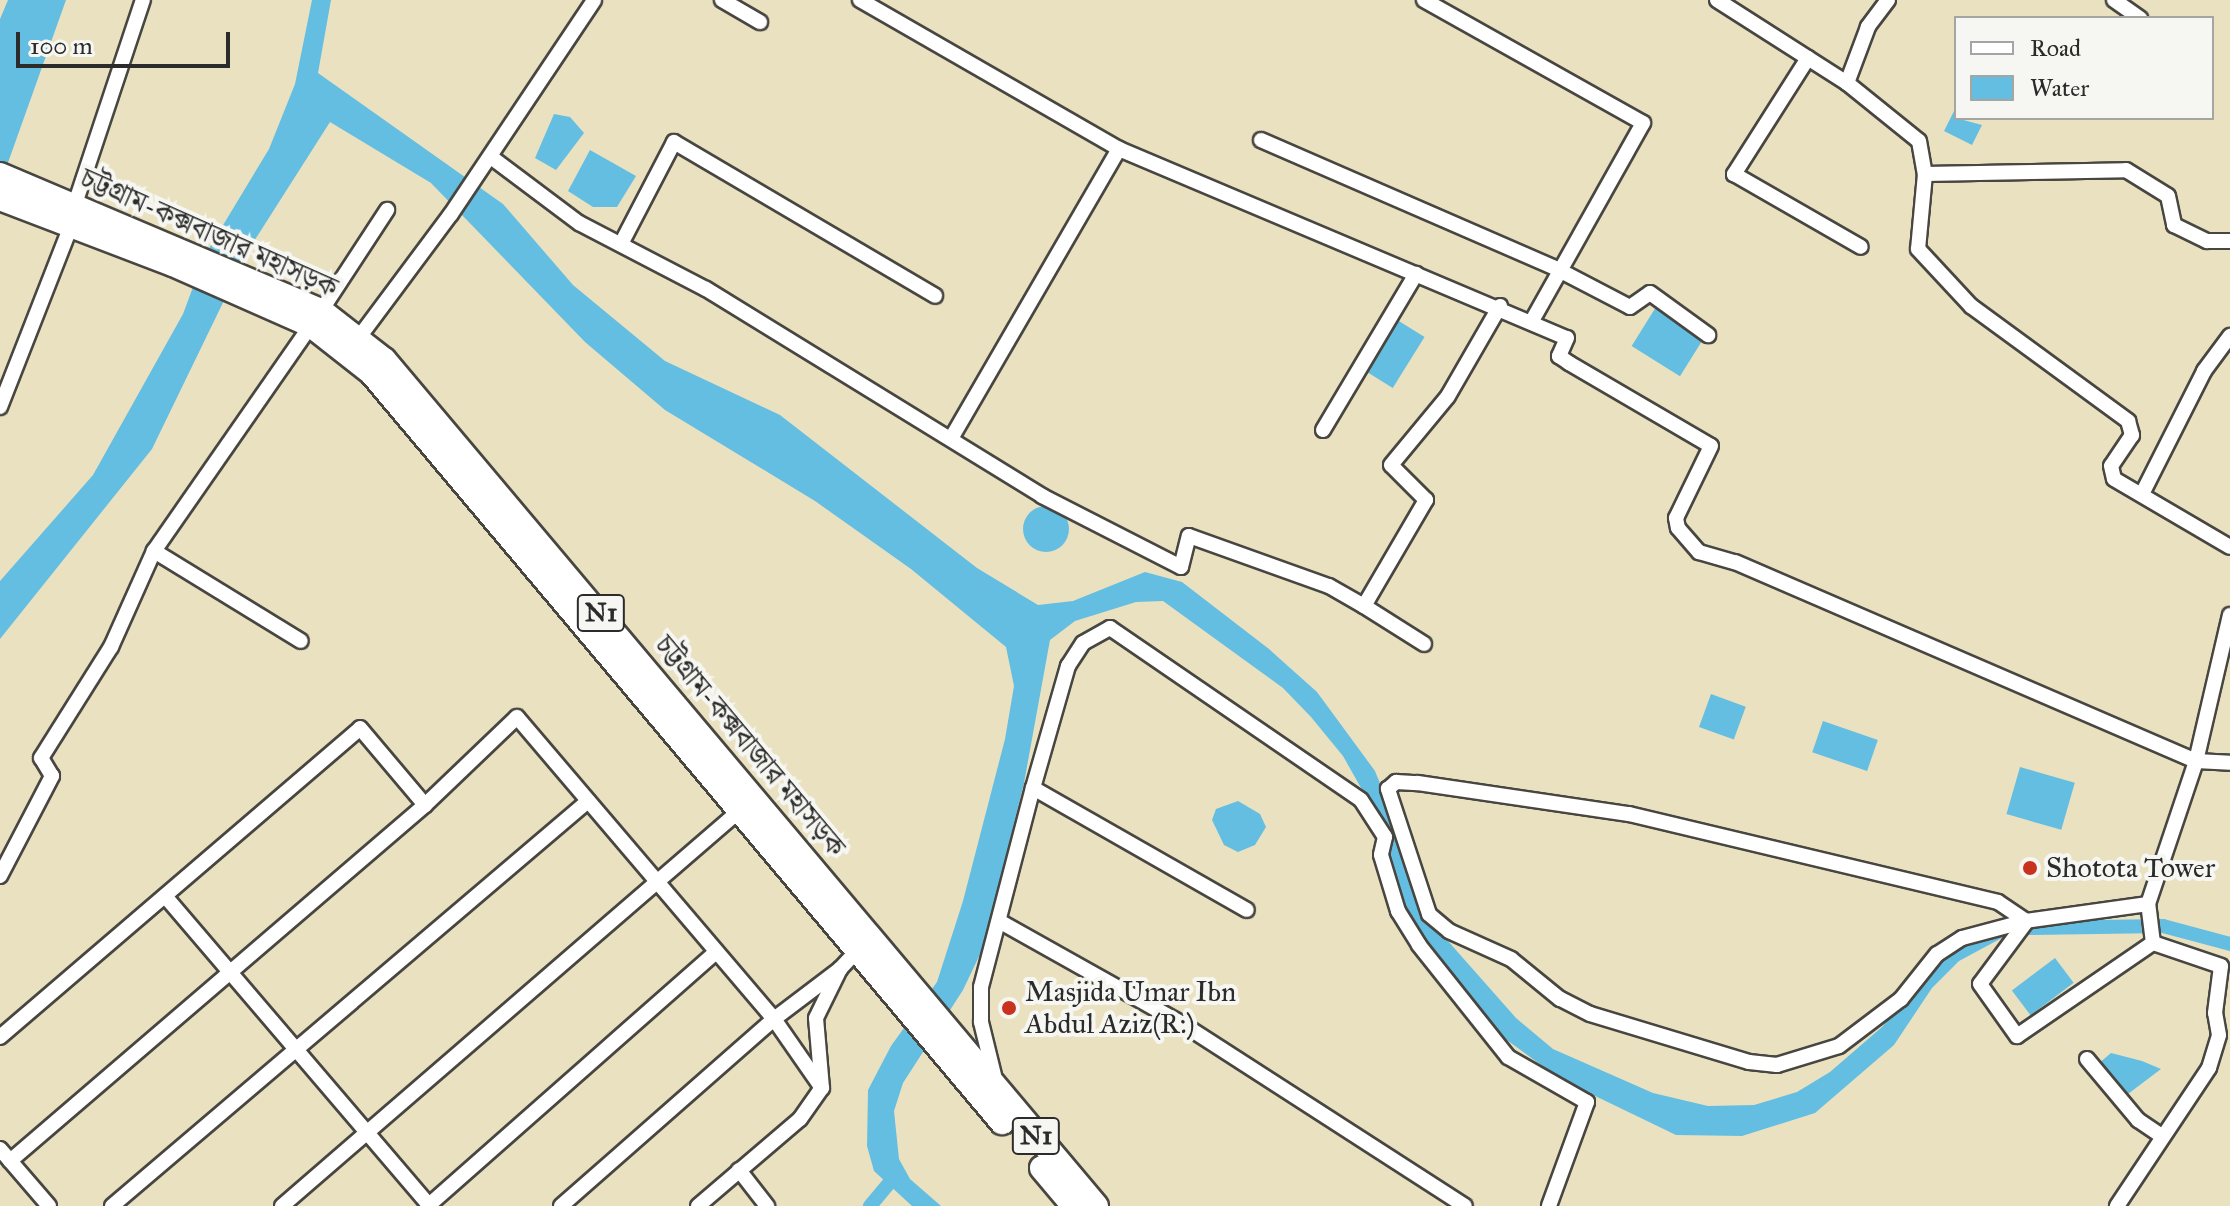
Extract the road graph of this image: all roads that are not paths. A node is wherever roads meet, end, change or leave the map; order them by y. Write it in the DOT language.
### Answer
graph roads {
  1 [pos="143,0"];
  2 [pos="594,0"];
  3 [pos="722,0"];
  4 [pos="860,0"];
  5 [pos="1424,0"];
  6 [pos="1717,0"];
  7 [pos="1888,0"];
  8 [pos="2114,0"];
  9 [pos="878,5"];
  10 [pos="2137,16"];
  11 [pos="760,22"];
  12 [pos="1808,58"];
  13 [pos="1847,83"];
  14 [pos="1261,140"];
  15 [pos="1119,149"];
  16 [pos="491,157"];
  17 [pos="1925,174"];
  18 [pos="0,175"];
  19 [pos="0,198"];
  20 [pos="43,202"];
  21 [pos="387,210"];
  22 [pos="73,213"];
  23 [pos="2230,241"];
  24 [pos="621,244"];
  25 [pos="1861,247"];
  26 [pos="1557,269"];
  27 [pos="1416,274"];
  28 [pos="935,296"];
  29 [pos="1500,306"];
  30 [pos="316,318"];
  31 [pos="1533,319"];
  32 [pos="1708,335"];
  33 [pos="2230,336"];
  34 [pos="357,340"];
  35 [pos="0,407"];
  36 [pos="1323,430"];
  37 [pos="952,437"];
  38 [pos="2142,494"];
  39 [pos="2230,547"];
  40 [pos="154,551"];
  41 [pos="1364,606"];
  42 [pos="588,613"];
  43 [pos="2230,615"];
  44 [pos="301,641"];
  45 [pos="1424,644"];
  46 [pos="2196,761"];
  47 [pos="2230,763"];
  48 [pos="1033,788"];
  49 [pos="588,801"];
  50 [pos="425,805"];
  51 [pos="738,812"];
  52 [pos="0,876"];
  53 [pos="656,881"];
  54 [pos="165,896"];
  55 [pos="2148,904"];
  56 [pos="1247,910"];
  57 [pos="999,921"];
  58 [pos="2026,921"];
  59 [pos="2153,943"];
  60 [pos="857,951"];
  61 [pos="716,952"];
  62 [pos="840,969"];
  63 [pos="230,973"];
  64 [pos="890,974"];
  65 [pos="774,1019"];
  66 [pos="0,1037"];
  67 [pos="2224,1039"];
  68 [pos="295,1050"];
  69 [pos="2087,1059"];
  70 [pos="970,1070"];
  71 [pos="822,1088"];
  72 [pos="1001,1095"];
  73 [pos="367,1134"];
  74 [pos="2162,1136"];
  75 [pos="0,1149"];
  76 [pos="10,1161"];
  77 [pos="739,1170"];
  78 [pos="289,1204"];
  79 [pos="49,1206"];
  80 [pos="112,1206"];
  81 [pos="429,1206"];
  82 [pos="561,1206"];
  83 [pos="698,1206"];
  84 [pos="767,1206"];
  85 [pos="1074,1206"];
  86 [pos="1096,1206"];
  87 [pos="1465,1206"];
  88 [pos="1549,1206"];
  89 [pos="2117,1206"];
  1 -- 22 [label="street"];
  2 -- 16 [label="street"];
  3 -- 11 [label="street"];
  4 -- 9 [label="street"];
  5 -- 26 [label="street"];
  6 -- 12 [label="street"];
  7 -- 13 [label="street"];
  8 -- 10 [label="street"];
  9 -- 15 [label="street"];
  12 -- 13 [label="street"];
  12 -- 25 [label="street"];
  13 -- 17 [label="street"];
  14 -- 26 [label="street"];
  15 -- 27 [label="street"];
  15 -- 37 [label="street"];
  16 -- 24 [label="street"];
  16 -- 34 [label="street"];
  17 -- 23 [label="street"];
  17 -- 38 [label="street"];
  18 -- 20 [label="highway, চট্টগ্রাম-কক্সবাজার মহাসড়ক / N1"];
  19 -- 20 [label="highway, চট্টগ্রাম-কক্সবাজার মহাসড়ক / N1"];
  20 -- 22 [label="highway, চট্টগ্রাম-কক্সবাজার মহাসড়ক / N1"];
  21 -- 30 [label="street"];
  22 -- 30 [label="highway, চট্টগ্রাম-কক্সবাজার মহাসড়ক / N1"];
  22 -- 35 [label="street"];
  24 -- 28 [label="street"];
  24 -- 37 [label="street"];
  26 -- 31 [label="street"];
  26 -- 32 [label="street"];
  27 -- 29 [label="street"];
  27 -- 36 [label="street"];
  29 -- 31 [label="street"];
  29 -- 41 [label="street"];
  30 -- 34 [label="highway, চট্টগ্রাম-কক্সবাজার মহাসড়ক / N1"];
  30 -- 40 [label="street"];
  30 -- 42 [label="highway, চট্টগ্রাম-কক্সবাজার মহাসড়ক / N1"];
  31 -- 46 [label="street"];
  33 -- 38 [label="street"];
  34 -- 42 [label="highway, চট্টগ্রাম-কক্সবাজার মহাসড়ক / N1"];
  37 -- 41 [label="street"];
  38 -- 39 [label="street"];
  40 -- 44 [label="street"];
  40 -- 52 [label="street"];
  41 -- 45 [label="street"];
  42 -- 51 [label="highway, চট্টগ্রাম-কক্সবাজার মহাসড়ক / N1"];
  42 -- 64 [label="highway, চট্টগ্রাম-কক্সবাজার মহাসড়ক / N1"];
  43 -- 46 [label="street"];
  46 -- 47 [label="street"];
  46 -- 55 [label="street"];
  48 -- 56 [label="street"];
  48 -- 57 [label="street"];
  48 -- 88 [label="street"];
  49 -- 50 [label="street"];
  49 -- 53 [label="street"];
  49 -- 68 [label="street"];
  50 -- 54 [label="street"];
  50 -- 63 [label="street"];
  51 -- 53 [label="street"];
  51 -- 60 [label="highway, চট্টগ্রাম-কক্সবাজার মহাসড়ক / N1"];
  53 -- 61 [label="street"];
  53 -- 73 [label="street"];
  54 -- 63 [label="street"];
  54 -- 66 [label="street"];
  55 -- 58 [label="street"];
  55 -- 59 [label="street"];
  57 -- 72 [label="street"];
  57 -- 87 [label="street"];
  58 -- 58 [label="street"];
  58 -- 59 [label="street"];
  59 -- 67 [label="street"];
  60 -- 62 [label="street"];
  60 -- 64 [label="highway, চট্টগ্রাম-কক্সবাজার মহাসড়ক / N1"];
  61 -- 65 [label="street"];
  61 -- 81 [label="street"];
  62 -- 65 [label="street"];
  62 -- 71 [label="street"];
  63 -- 68 [label="street"];
  63 -- 76 [label="street"];
  64 -- 70 [label="highway, চট্টগ্রাম-কক্সবাজার মহাসড়ক / N1"];
  65 -- 71 [label="street"];
  65 -- 82 [label="street"];
  67 -- 74 [label="street"];
  68 -- 73 [label="street"];
  68 -- 80 [label="street"];
  69 -- 74 [label="street"];
  70 -- 72 [label="highway, চট্টগ্রাম-কক্সবাজার মহাসড়ক / N1"];
  70 -- 85 [label="highway, চট্টগ্রাম-কক্সবাজার মহাসড়ক / N1"];
  71 -- 77 [label="street"];
  72 -- 86 [label="highway, চট্টগ্রাম-কক্সবাজার মহাসড়ক / N1"];
  73 -- 78 [label="street"];
  73 -- 81 [label="street"];
  74 -- 89 [label="street"];
  75 -- 76 [label="street"];
  76 -- 79 [label="street"];
  77 -- 83 [label="street"];
  77 -- 84 [label="street"];
}
